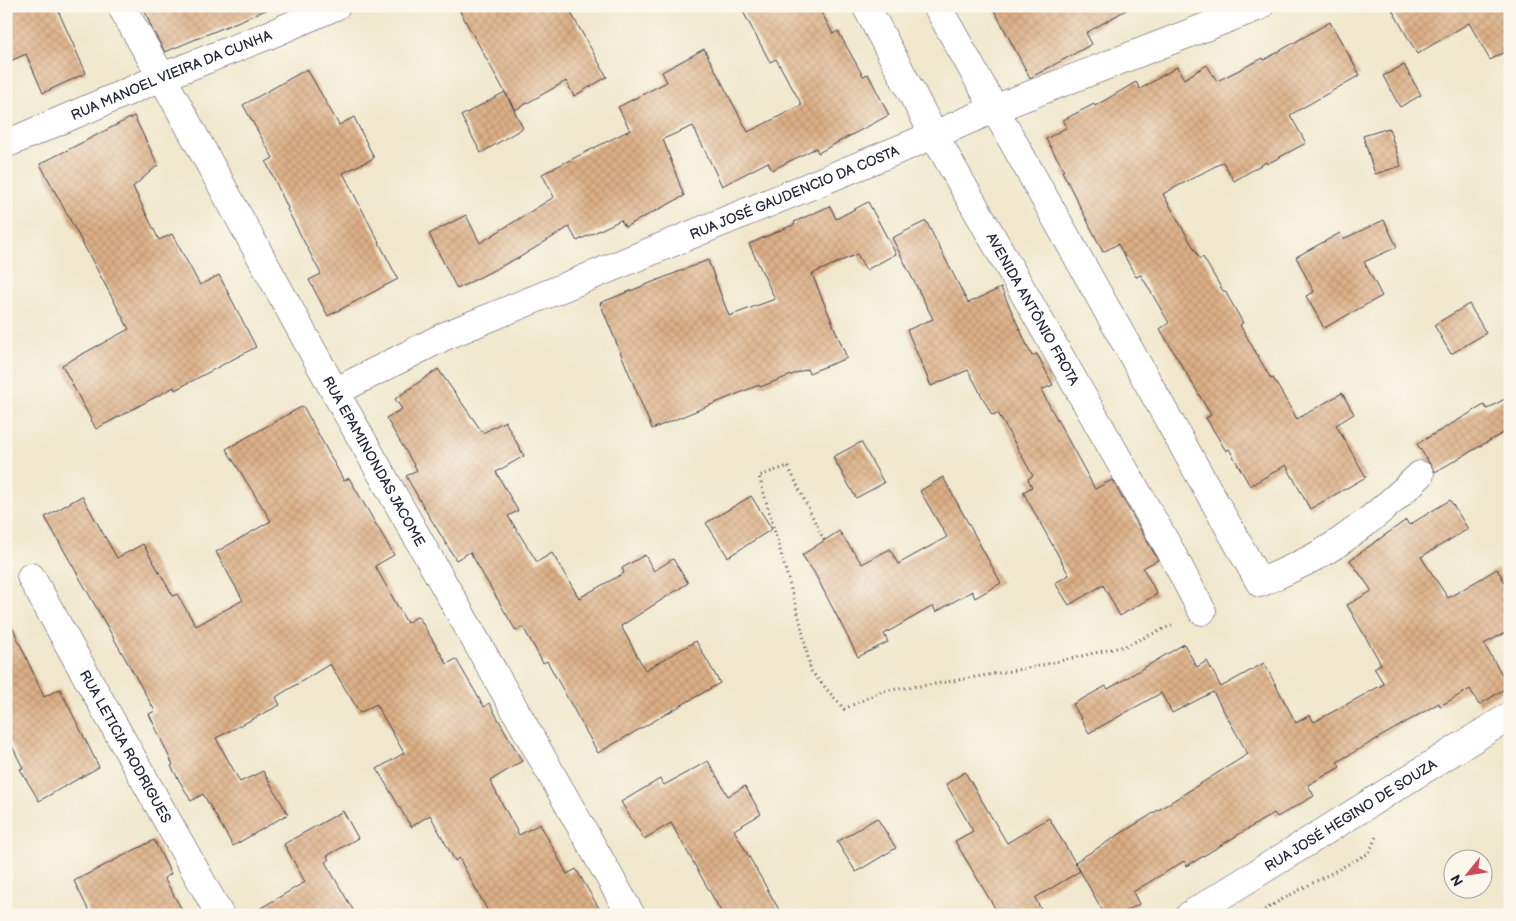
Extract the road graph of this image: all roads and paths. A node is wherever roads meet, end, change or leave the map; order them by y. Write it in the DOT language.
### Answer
graph roads {
  1 [pos="121,6"];
  2 [pos="336,6"];
  3 [pos="866,6"];
  4 [pos="937,6"];
  5 [pos="1260,6"];
  6 [pos="162,77"];
  7 [pos="994,109"];
  8 [pos="934,135"];
  9 [pos="6,144"];
  10 [pos="334,392"];
  11 [pos="1420,476"];
  12 [pos="824,540"];
  13 [pos="31,578"];
  14 [pos="1202,611"];
  15 [pos="1510,716"];
  16 [pos="220,915"];
  17 [pos="631,915"];
  18 [pos="1190,915"];
  1 -- 6 [label="street, RUA EPAMINONDAS JACOME"];
  2 -- 6 [label="street, RUA MANOEL VIEIRA DA CUNHA"];
  3 -- 8 [label="street, AVENIDA ANTÔNIO FROTA"];
  4 -- 7 [label="street"];
  5 -- 7 [label="street, RUA JOSÉ GAUDENCIO DA COSTA"];
  6 -- 9 [label="street, RUA MANOEL VIEIRA DA CUNHA"];
  6 -- 10 [label="street, RUA EPAMINONDAS JACOME"];
  7 -- 8 [label="street, RUA JOSÉ GAUDENCIO DA COSTA"];
  7 -- 11 [label="street"];
  8 -- 10 [label="street, RUA JOSÉ GAUDENCIO DA COSTA"];
  8 -- 14 [label="street, AVENIDA ANTÔNIO FROTA"];
  10 -- 17 [label="street, RUA EPAMINONDAS JACOME"];
  12 -- 14 [label="path"];
  13 -- 16 [label="street, RUA LETICIA RODRIGUES"];
  15 -- 18 [label="street, RUA JOSÉ HEGINO DE SOUZA"];
}
